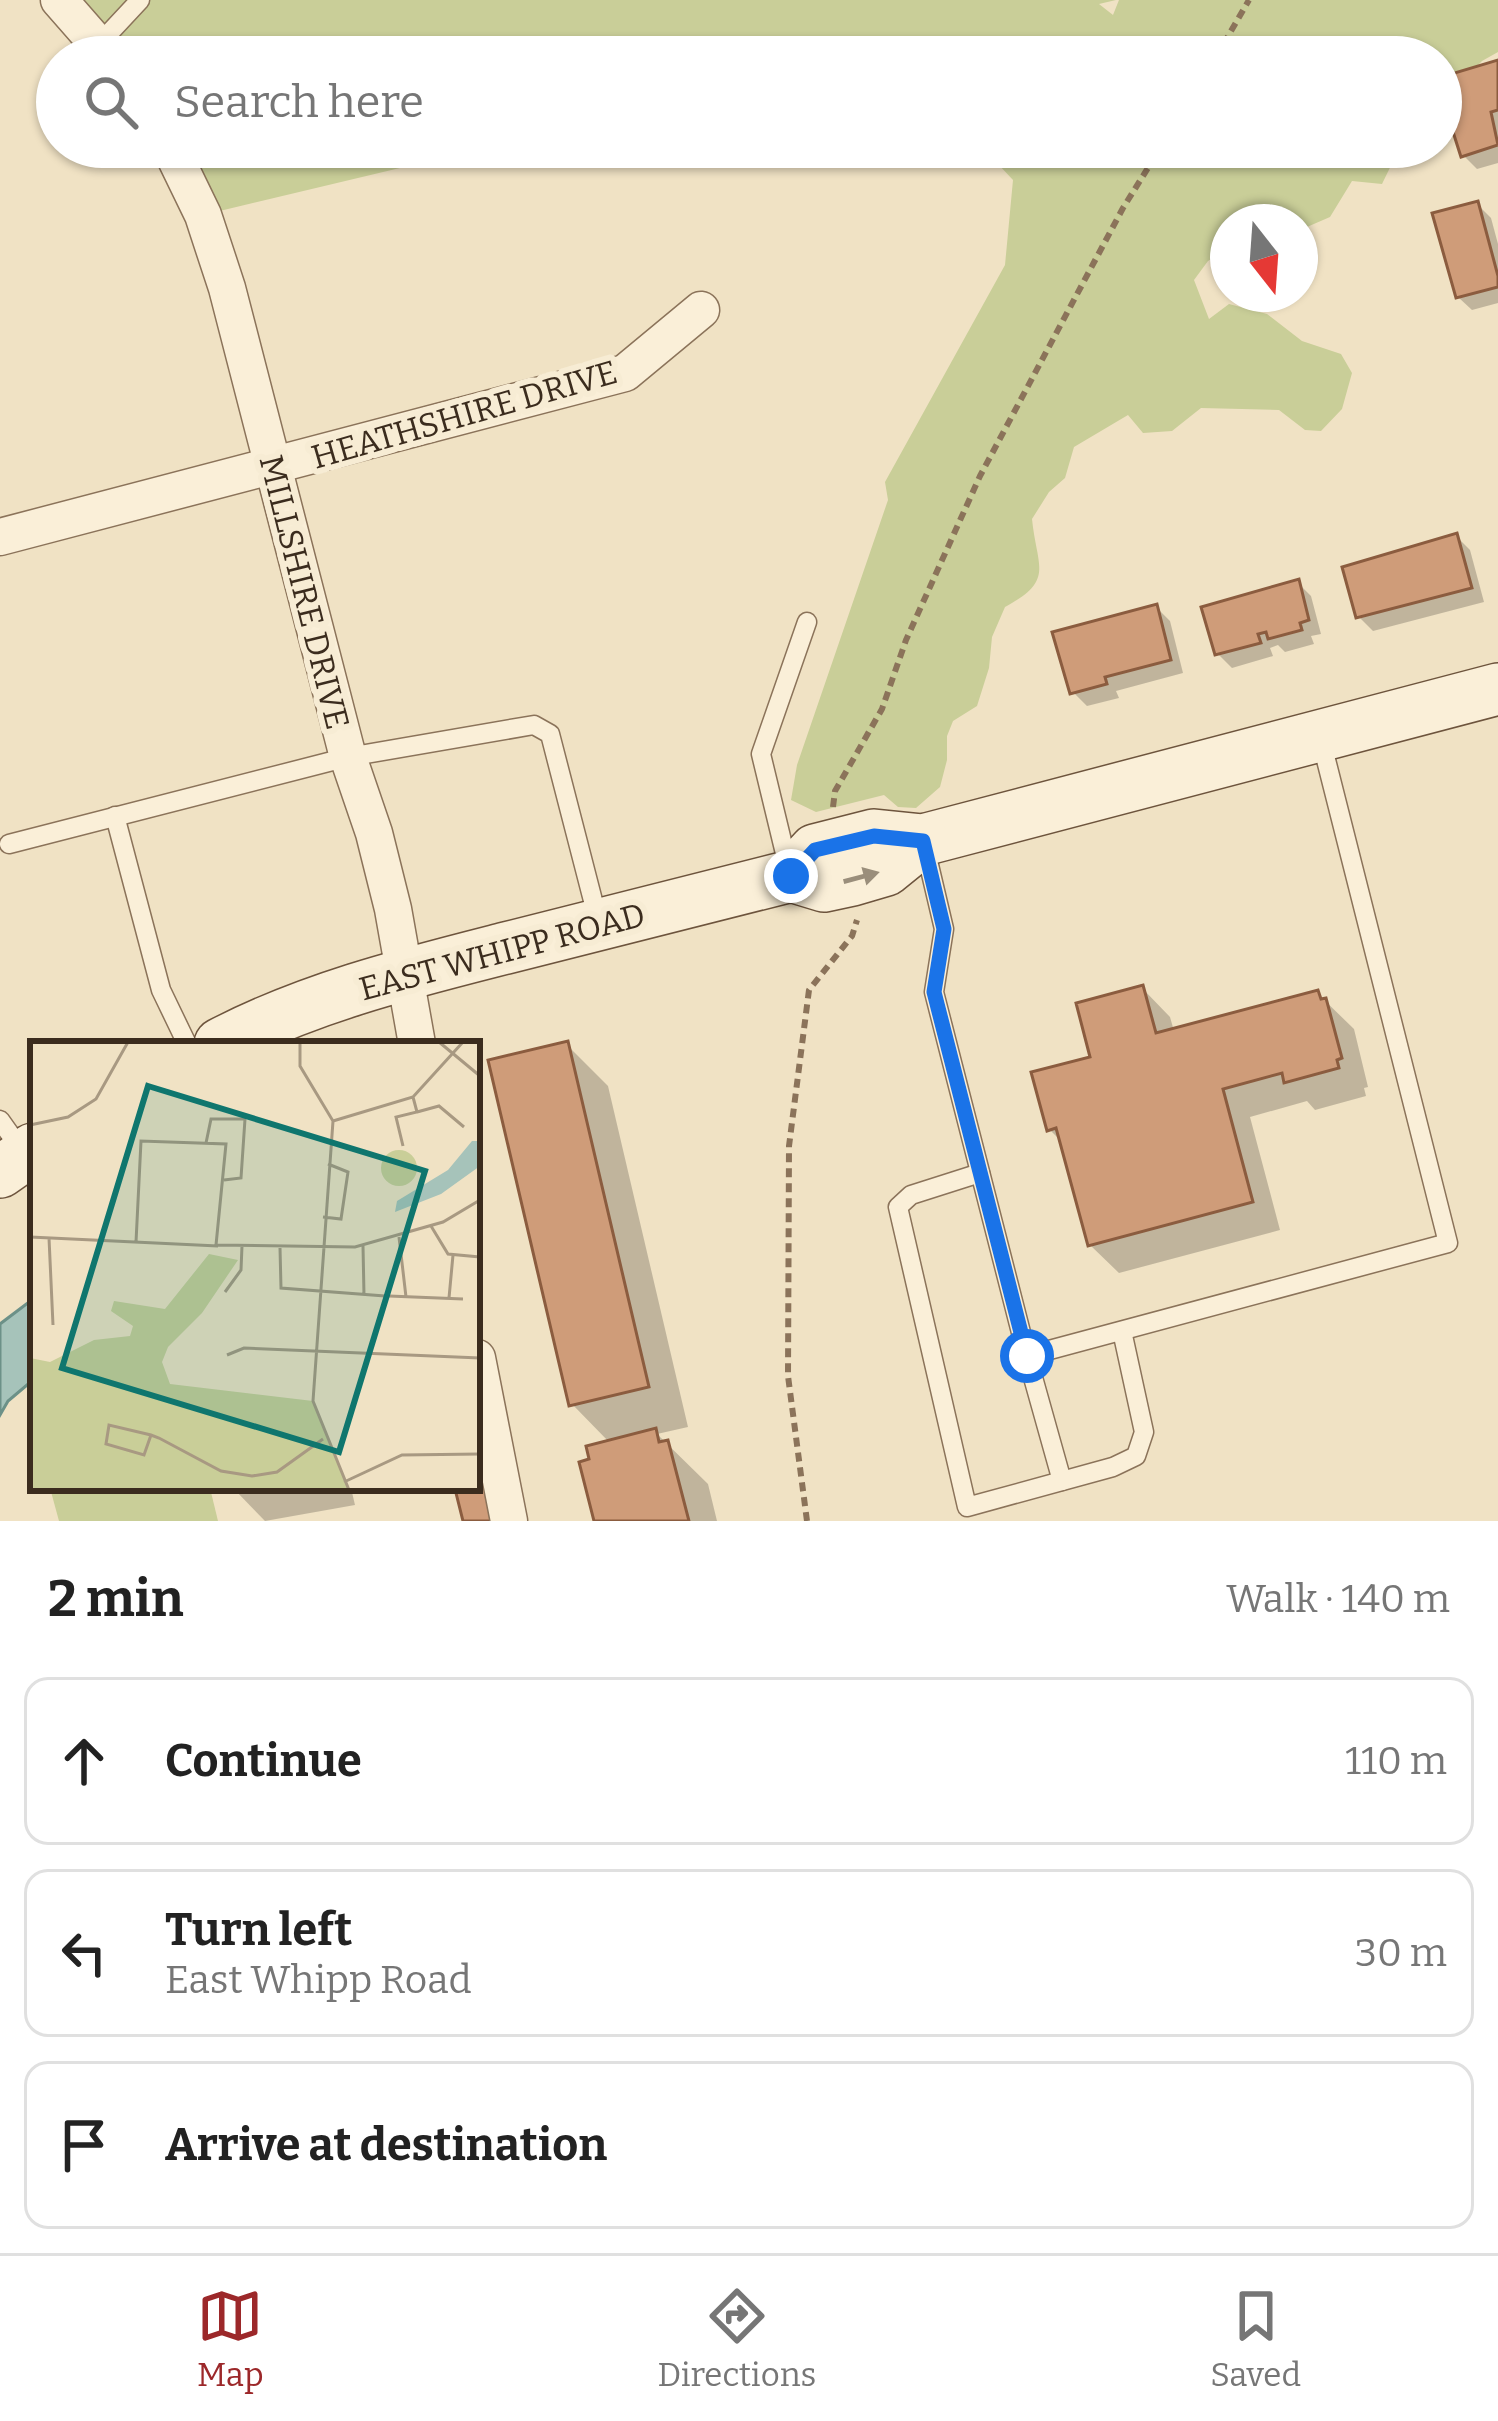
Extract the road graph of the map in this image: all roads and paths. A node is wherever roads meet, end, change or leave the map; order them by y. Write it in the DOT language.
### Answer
graph roads {
  1 [pos="58,0"];
  2 [pos="140,0"];
  3 [pos="1249,0"];
  4 [pos="91,36"];
  5 [pos="114,36"];
  6 [pos="1228,36"];
  7 [pos="180,168"];
  8 [pos="1148,168"];
  9 [pos="701,310"];
  10 [pos="273,467"];
  11 [pos="0,537"];
  12 [pos="807,622"];
  13 [pos="1498,688"];
  14 [pos="1319,736"];
  15 [pos="348,758"];
  16 [pos="833,809"];
  17 [pos="115,815"];
  18 [pos="923,841"];
  19 [pos="9,844"];
  20 [pos="791,876"];
  21 [pos="857,920"];
  22 [pos="599,924"];
  23 [pos="405,976"];
  24 [pos="186,1041"];
  25 [pos="227,1041"];
  26 [pos="416,1041"];
  27 [pos="980,1173"];
  28 [pos="1122,1331"];
  29 [pos="1027,1356"];
  30 [pos="482,1412"];
  31 [pos="1062,1481"];
  32 [pos="509,1521"];
  33 [pos="807,1521"];
  1 -- 4 [label="street"];
  2 -- 5 [label="lane"];
  3 -- 6 [label="path"];
  7 -- 10 [label="street, MILLSHIRE DRIVE"];
  8 -- 16 [label="path"];
  9 -- 10 [label="street, HEATHSHIRE DRIVE"];
  10 -- 11 [label="street, HEATHSHIRE DRIVE"];
  10 -- 15 [label="street, MILLSHIRE DRIVE"];
  12 -- 20 [label="lane"];
  13 -- 14 [label="main road, EAST WHIPP ROAD"];
  14 -- 18 [label="main road, EAST WHIPP ROAD"];
  14 -- 28 [label="lane"];
  15 -- 17 [label="lane"];
  15 -- 22 [label="lane"];
  15 -- 23 [label="street, MILLSHIRE DRIVE"];
  17 -- 19 [label="lane"];
  17 -- 24 [label="lane"];
  18 -- 20 [label="main road, EAST WHIPP ROAD"];
  18 -- 27 [label="lane"];
  20 -- 22 [label="main road, EAST WHIPP ROAD"];
  21 -- 33 [label="path"];
  22 -- 23 [label="main road, EAST WHIPP ROAD"];
  23 -- 25 [label="main road, EAST WHIPP ROAD"];
  23 -- 26 [label="street, MILLSHIRE DRIVE"];
  27 -- 29 [label="lane"];
  27 -- 31 [label="lane"];
  28 -- 29 [label="lane"];
  28 -- 31 [label="lane"];
  29 -- 31 [label="lane"];
  30 -- 32 [label="street"];
}
